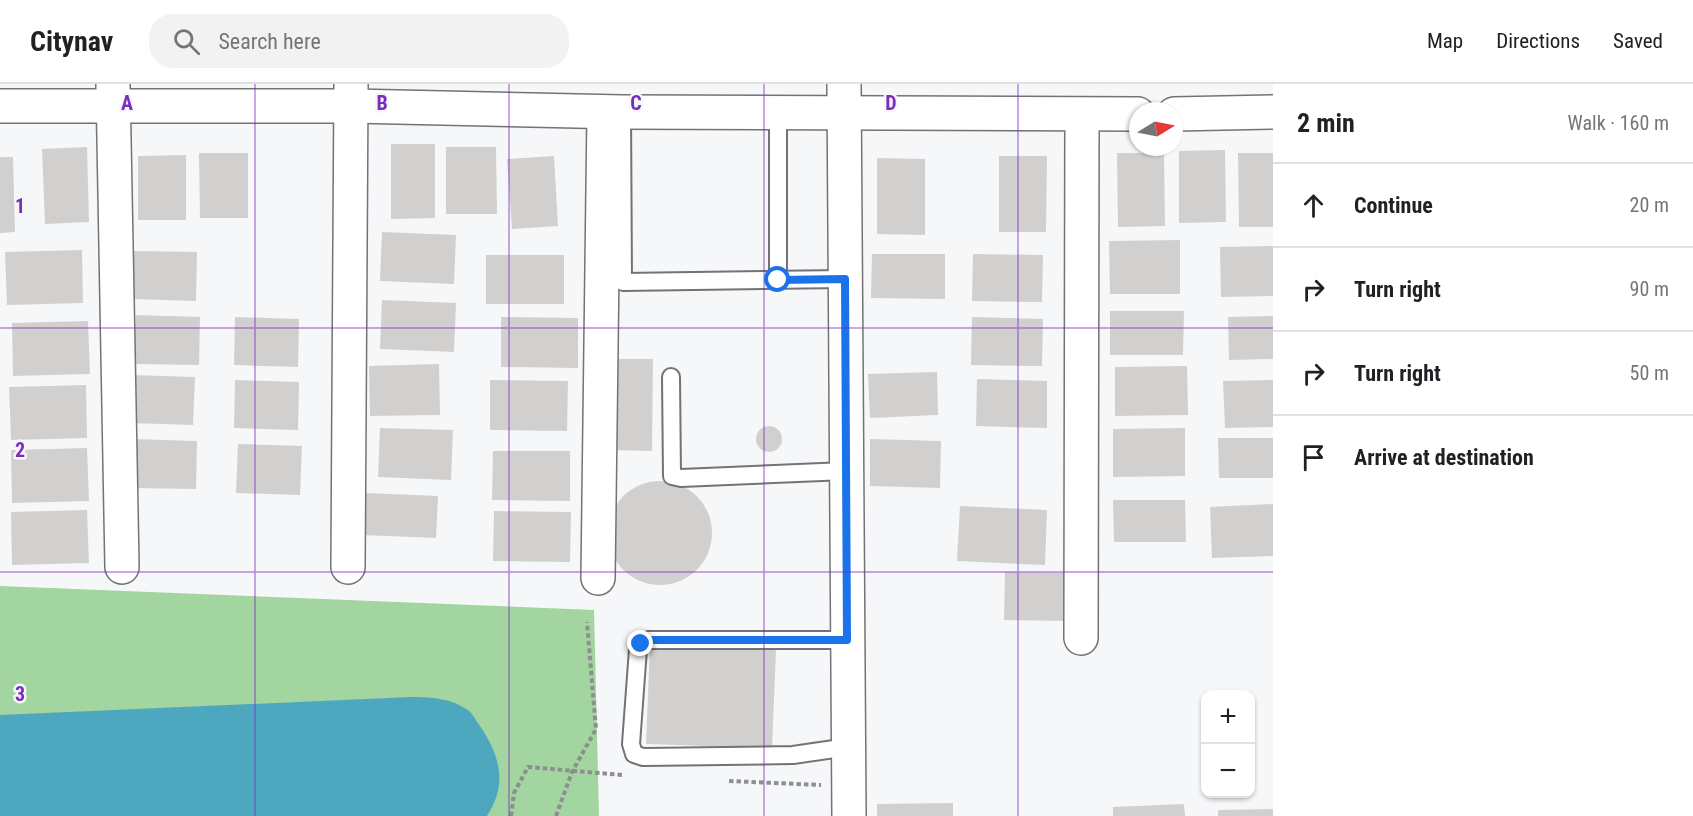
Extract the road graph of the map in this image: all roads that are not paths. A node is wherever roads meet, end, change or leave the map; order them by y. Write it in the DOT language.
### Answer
graph roads {
  1 [pos="113,95"];
  2 [pos="351,95"];
  3 [pos="844,98"];
  4 [pos="0,106"];
  5 [pos="778,111"];
  6 [pos="613,112"];
  7 [pos="1273,112"];
  8 [pos="1129,114"];
  9 [pos="1183,114"];
  10 [pos="1082,115"];
  11 [pos="845,279"];
  12 [pos="778,280"];
  13 [pos="671,377"];
  14 [pos="846,471"];
  15 [pos="122,567"];
  16 [pos="348,567"];
  17 [pos="598,578"];
  18 [pos="1081,638"];
  19 [pos="847,640"];
  20 [pos="848,747"];
  21 [pos="849,816"];
  1 -- 2 [label="street"];
  1 -- 4 [label="street"];
  1 -- 15 [label="street"];
  2 -- 6 [label="street"];
  2 -- 16 [label="street"];
  3 -- 5 [label="street"];
  3 -- 10 [label="street"];
  3 -- 11 [label="street"];
  5 -- 6 [label="street"];
  5 -- 12 [label="lane"];
  6 -- 12 [label="lane"];
  6 -- 17 [label="street"];
  7 -- 9 [label="street"];
  8 -- 10 [label="street"];
  10 -- 18 [label="street"];
  11 -- 12 [label="lane"];
  11 -- 14 [label="street"];
  13 -- 14 [label="lane"];
  14 -- 19 [label="street"];
  19 -- 20 [label="street"];
  19 -- 20 [label="lane"];
  20 -- 21 [label="street"];
}
